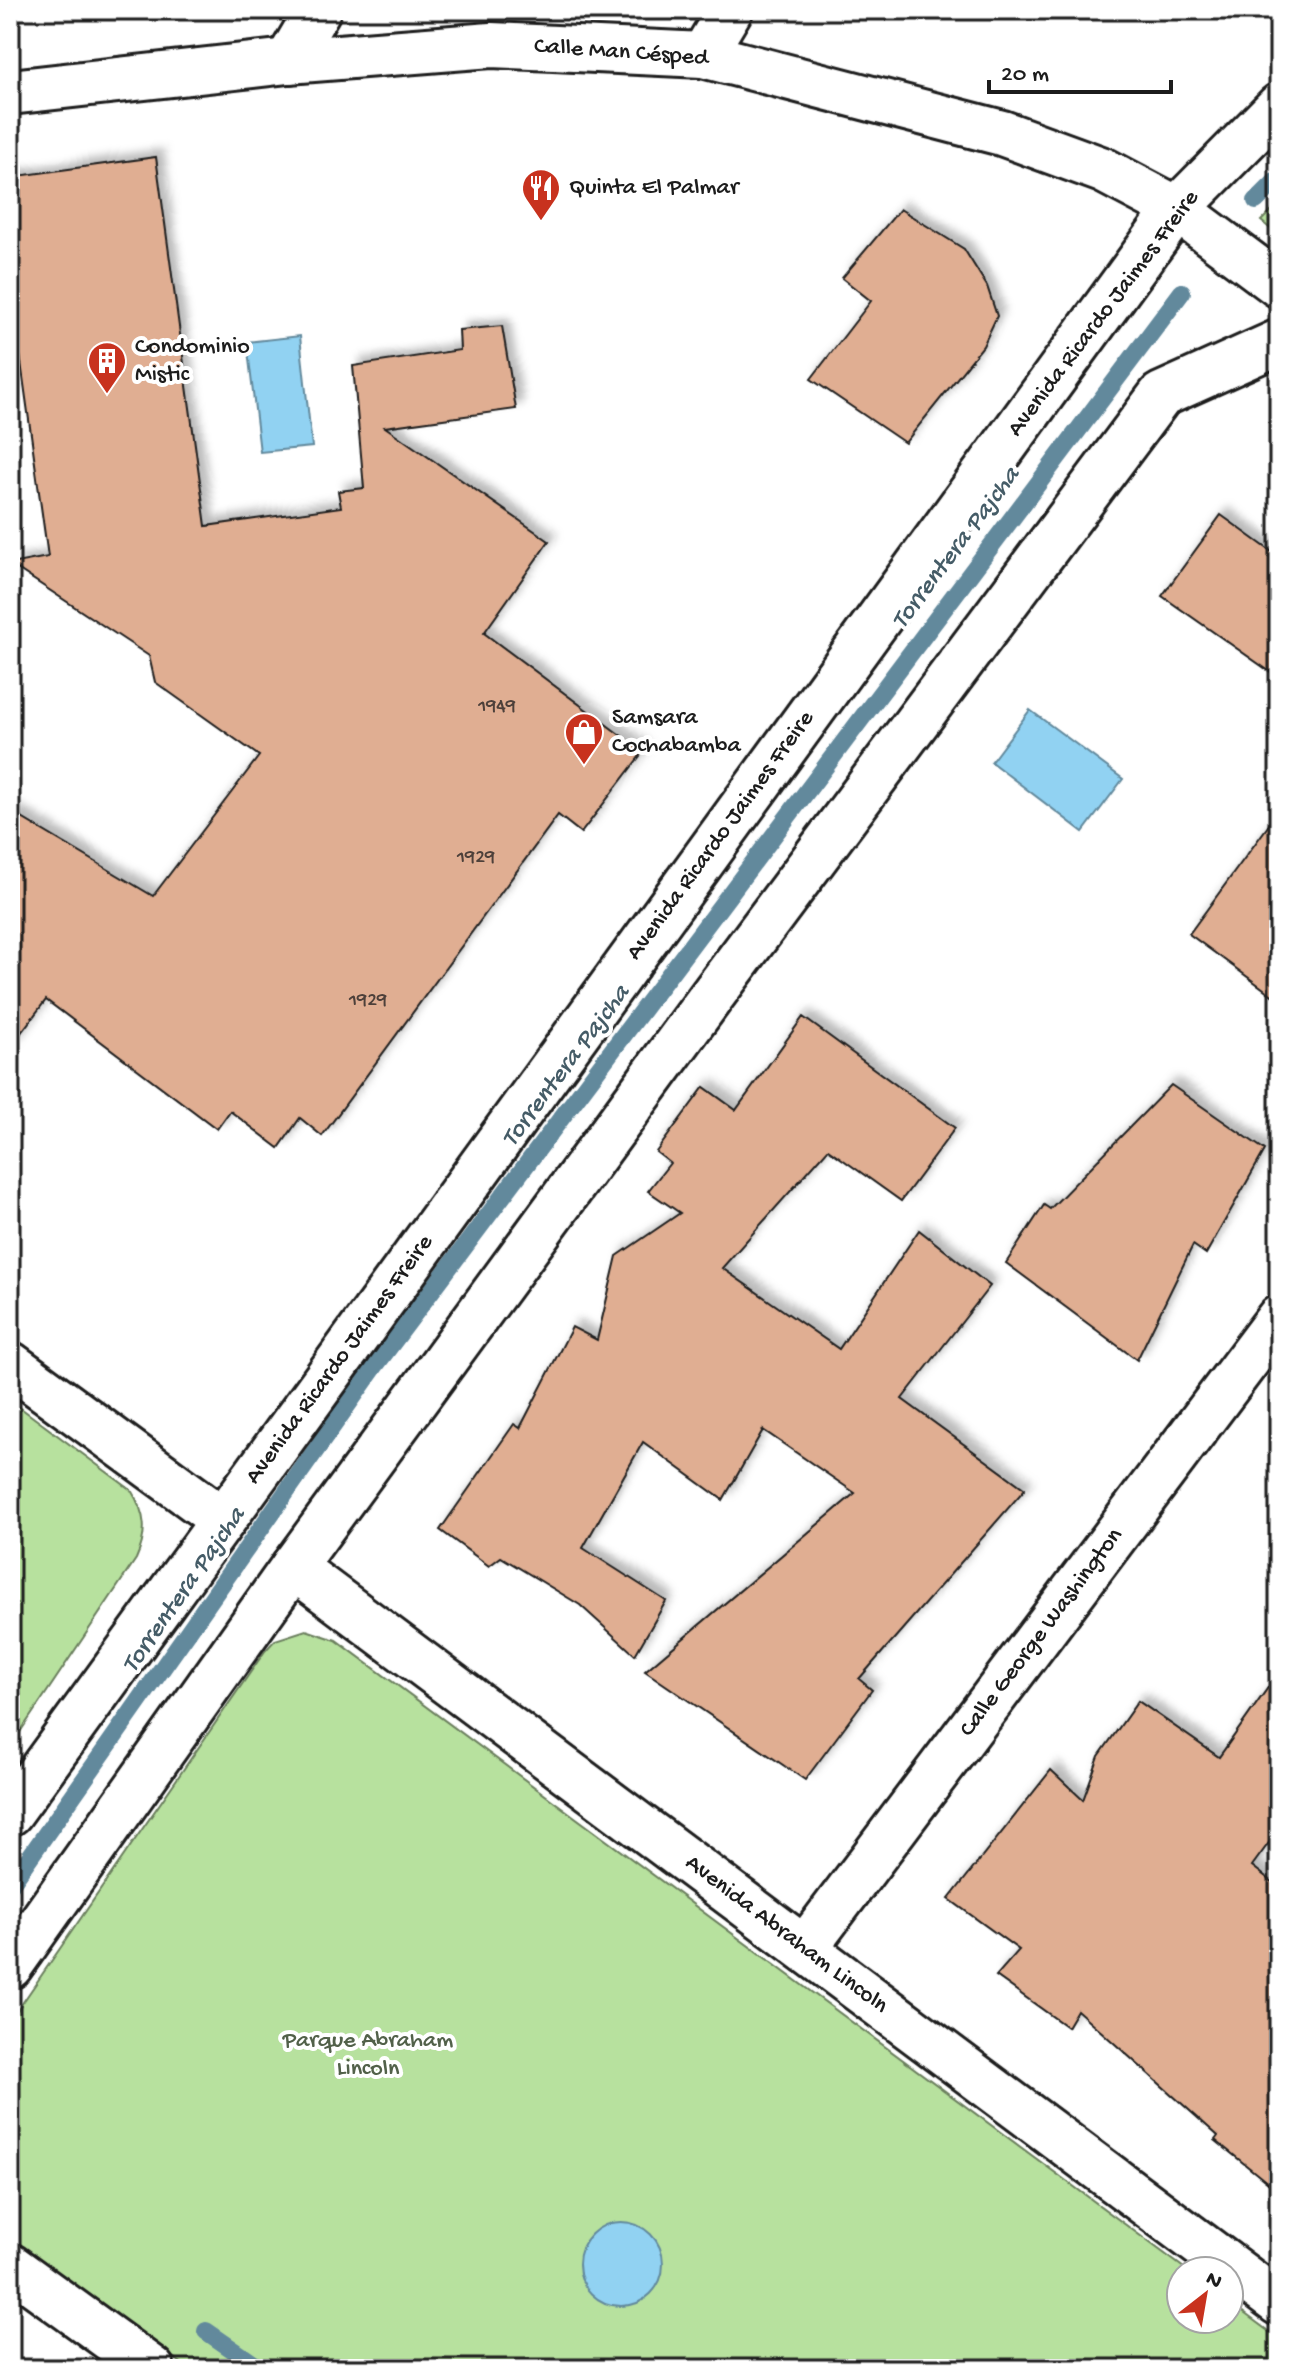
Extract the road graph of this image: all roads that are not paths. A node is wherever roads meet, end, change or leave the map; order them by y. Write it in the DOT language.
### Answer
graph roads {
  1 [pos="318,10"];
  2 [pos="730,10"];
  3 [pos="703,55"];
  4 [pos="288,61"];
  5 [pos="10,92"];
  6 [pos="1279,106"];
  7 [pos="1177,209"];
  8 [pos="1279,285"];
  9 [pos="1279,342"];
  10 [pos="1275,1332"];
  11 [pos="10,1364"];
  12 [pos="223,1520"];
  13 [pos="293,1567"];
  14 [pos="10,1813"];
  15 [pos="805,1948"];
  16 [pos="10,1966"];
  17 [pos="10,2266"];
  18 [pos="1279,2303"];
  19 [pos="152,2369"];
  1 -- 4 [label="main road"];
  2 -- 3 [label="main road"];
  3 -- 4 [label="main road, Calle Man Césped"];
  3 -- 7 [label="main road, Calle Man Césped"];
  4 -- 5 [label="main road, Calle Man Césped"];
  6 -- 7 [label="main road, Avenida Ricardo Jaimes Freire"];
  7 -- 8 [label="main road, Calle Man Césped"];
  7 -- 12 [label="main road, Avenida Ricardo Jaimes Freire"];
  9 -- 13 [label="main road"];
  10 -- 15 [label="main road, Calle George Washington"];
  11 -- 12 [label="main road"];
  12 -- 14 [label="main road, Avenida Ricardo Jaimes Freire"];
  13 -- 15 [label="main road, Avenida Abraham Lincoln"];
  13 -- 16 [label="main road"];
  15 -- 18 [label="main road, Avenida Abraham Lincoln"];
  17 -- 19 [label="main road"];
}
